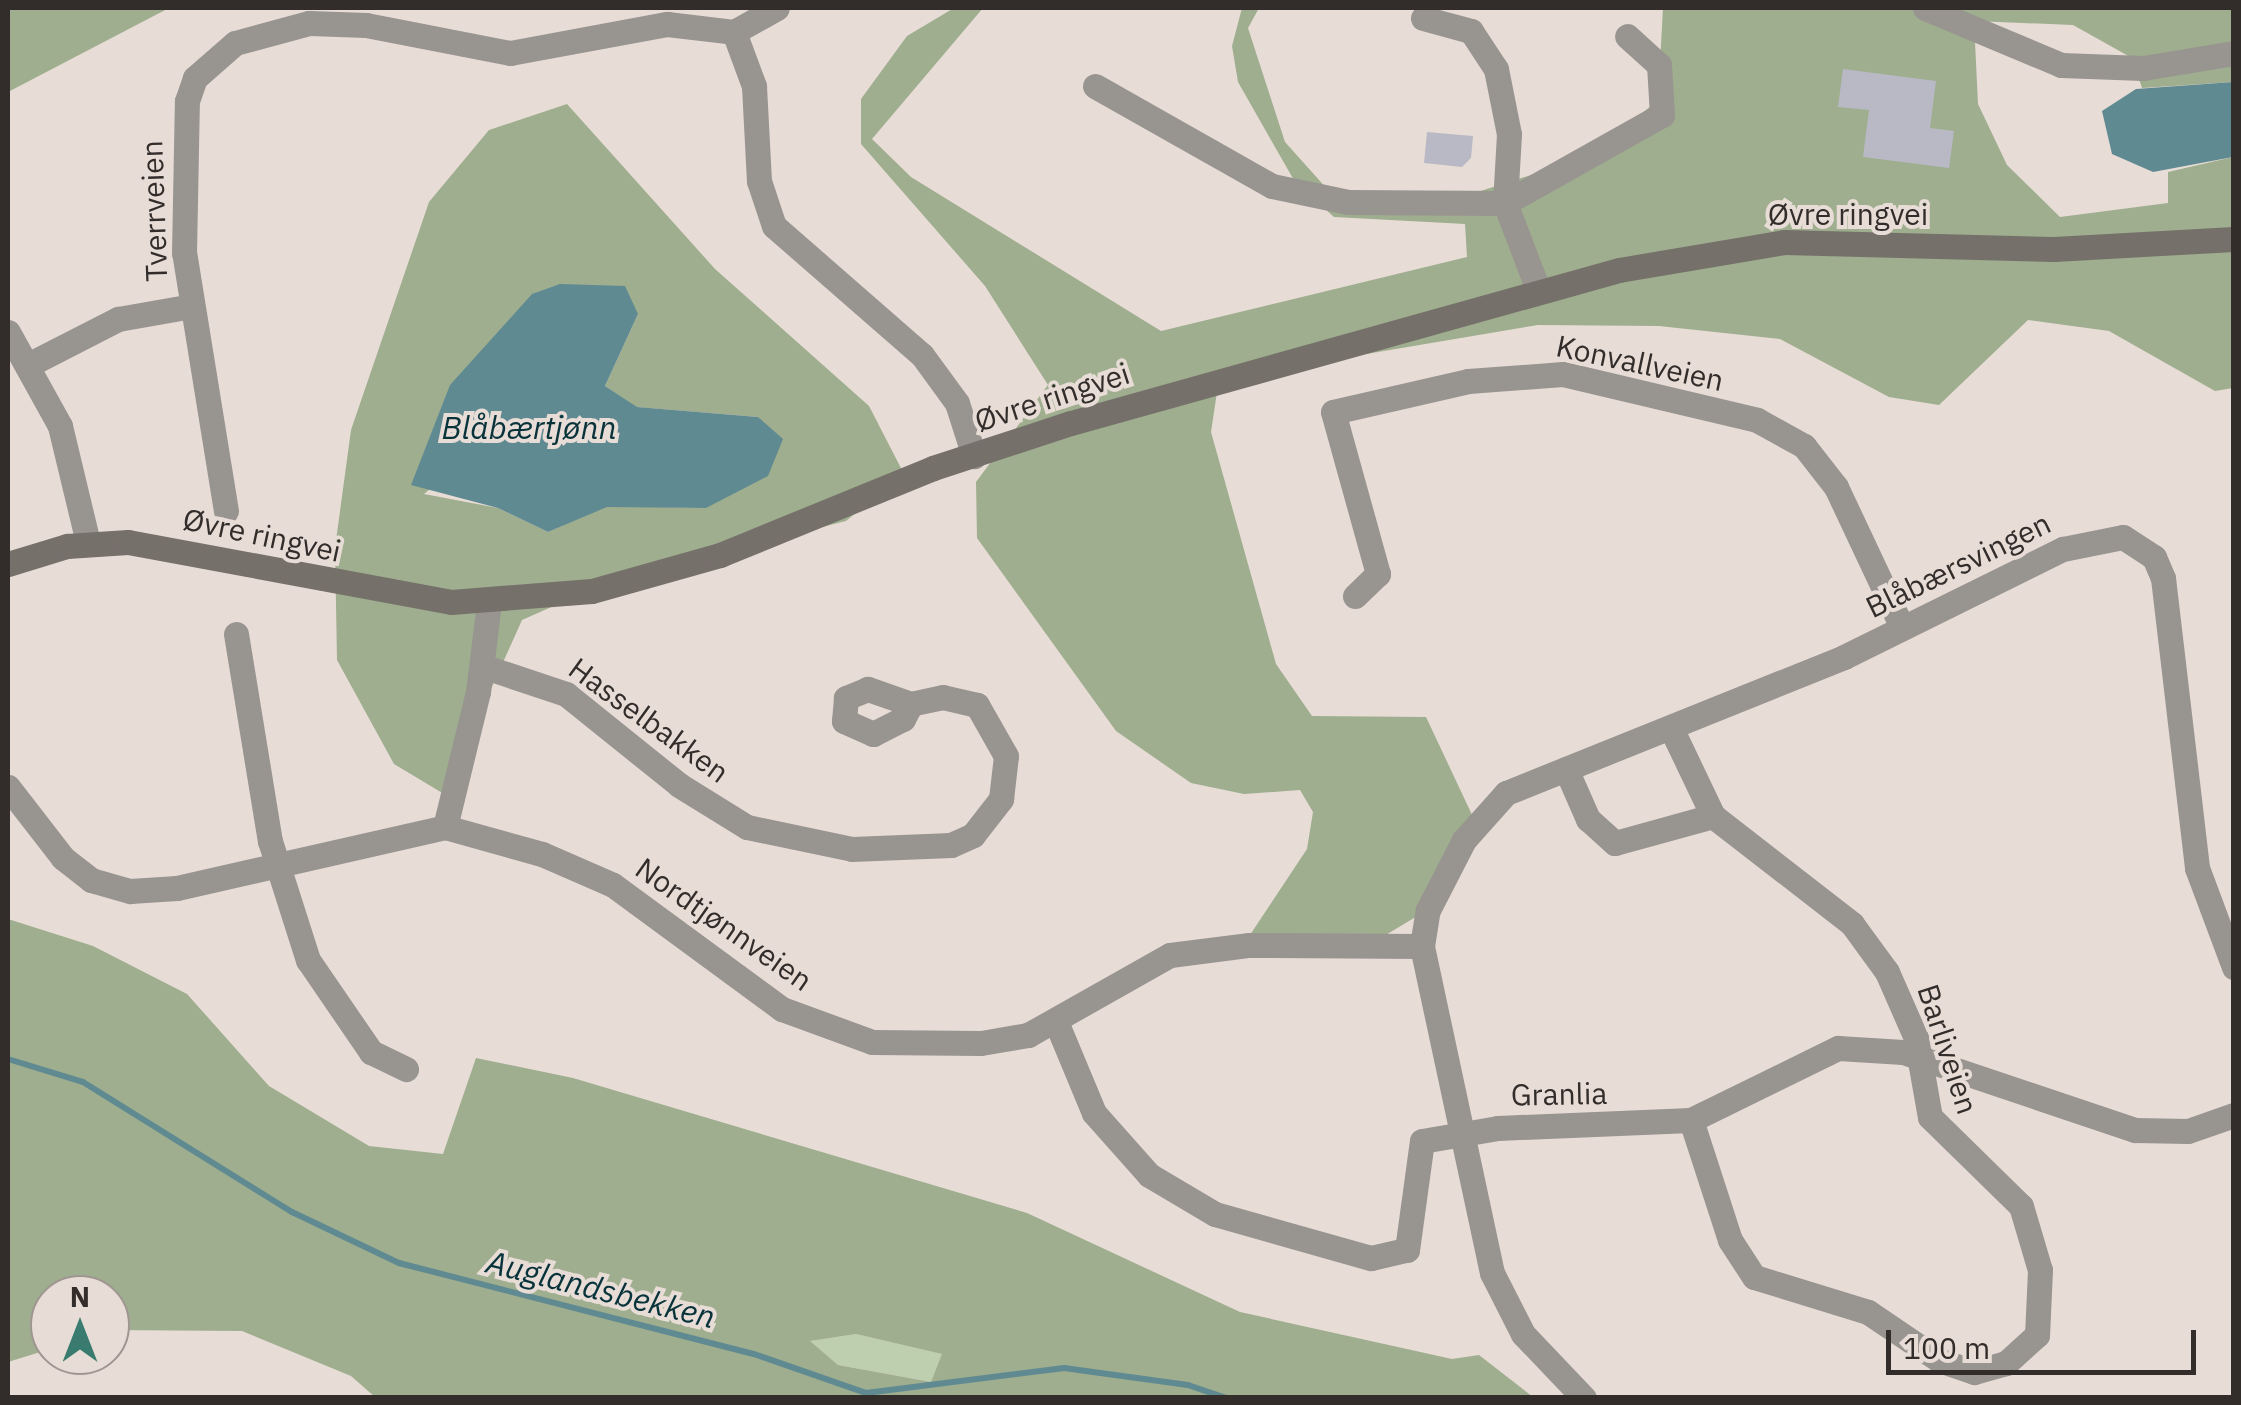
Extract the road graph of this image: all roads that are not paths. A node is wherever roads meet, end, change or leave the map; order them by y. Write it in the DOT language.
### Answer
graph roads {
  1 [pos="777,8"];
  2 [pos="1926,8"];
  3 [pos="1422,18"];
  4 [pos="734,32"];
  5 [pos="1627,36"];
  6 [pos="2234,53"];
  7 [pos="1095,86"];
  8 [pos="1506,202"];
  9 [pos="2234,222"];
  10 [pos="2234,239"];
  11 [pos="2130,244"];
  12 [pos="1539,292"];
  13 [pos="192,306"];
  14 [pos="8,332"];
  15 [pos="30,364"];
  16 [pos="974,456"];
  17 [pos="226,511"];
  18 [pos="88,543"];
  19 [pos="8,564"];
  20 [pos="1355,596"];
  21 [pos="489,603"];
  22 [pos="1902,627"];
  23 [pos="236,634"];
  24 [pos="482,666"];
  25 [pos="911,704"];
  26 [pos="1671,728"];
  27 [pos="1566,769"];
  28 [pos="8,787"];
  29 [pos="1712,816"];
  30 [pos="445,826"];
  31 [pos="276,863"];
  32 [pos="1422,946"];
  33 [pos="2234,967"];
  34 [pos="1057,1024"];
  35 [pos="1918,1057"];
  36 [pos="406,1069"];
  37 [pos="2234,1115"];
  38 [pos="1691,1120"];
  39 [pos="1458,1134"];
  40 [pos="1584,1398"];
  1 -- 4 [label="street"];
  2 -- 6 [label="street"];
  3 -- 8 [label="street"];
  4 -- 13 [label="street, Tverrveien"];
  4 -- 16 [label="street"];
  5 -- 8 [label="street"];
  7 -- 8 [label="street"];
  8 -- 12 [label="street"];
  9 -- 11 [label="street, Øvre ringvei"];
  10 -- 11 [label="street, Øvre ringvei"];
  11 -- 12 [label="street, Øvre ringvei"];
  12 -- 16 [label="street, Øvre ringvei"];
  13 -- 15 [label="street, Tverrveien"];
  13 -- 17 [label="street, Tverrveien"];
  14 -- 15 [label="street"];
  15 -- 18 [label="street"];
  16 -- 21 [label="street, Øvre ringvei"];
  18 -- 19 [label="street, Øvre ringvei"];
  18 -- 21 [label="street, Øvre ringvei"];
  20 -- 22 [label="street, Konvallveien"];
  21 -- 24 [label="street"];
  22 -- 26 [label="street, Blåbærsvingen"];
  22 -- 33 [label="street, Blåbærsvingen"];
  23 -- 31 [label="street"];
  24 -- 25 [label="street, Hasselbakken"];
  24 -- 30 [label="street"];
  26 -- 27 [label="street, Blåbærsvingen"];
  26 -- 29 [label="street, Barliveien"];
  27 -- 29 [label="street"];
  27 -- 32 [label="street, Blåbærsvingen"];
  28 -- 31 [label="street, Nordtjønnveien"];
  29 -- 35 [label="street, Barliveien"];
  30 -- 31 [label="street, Nordtjønnveien"];
  30 -- 34 [label="street, Nordtjønnveien"];
  31 -- 36 [label="street"];
  32 -- 34 [label="street, Nordtjønnveien"];
  32 -- 39 [label="street, Blåbærsvingen"];
  34 -- 39 [label="street, Granlia"];
  35 -- 37 [label="street, Granlia"];
  35 -- 38 [label="street, Granlia"];
  35 -- 38 [label="street, Barliveien"];
  38 -- 39 [label="street, Granlia"];
  39 -- 40 [label="street, Blåbærsvingen"];
}
